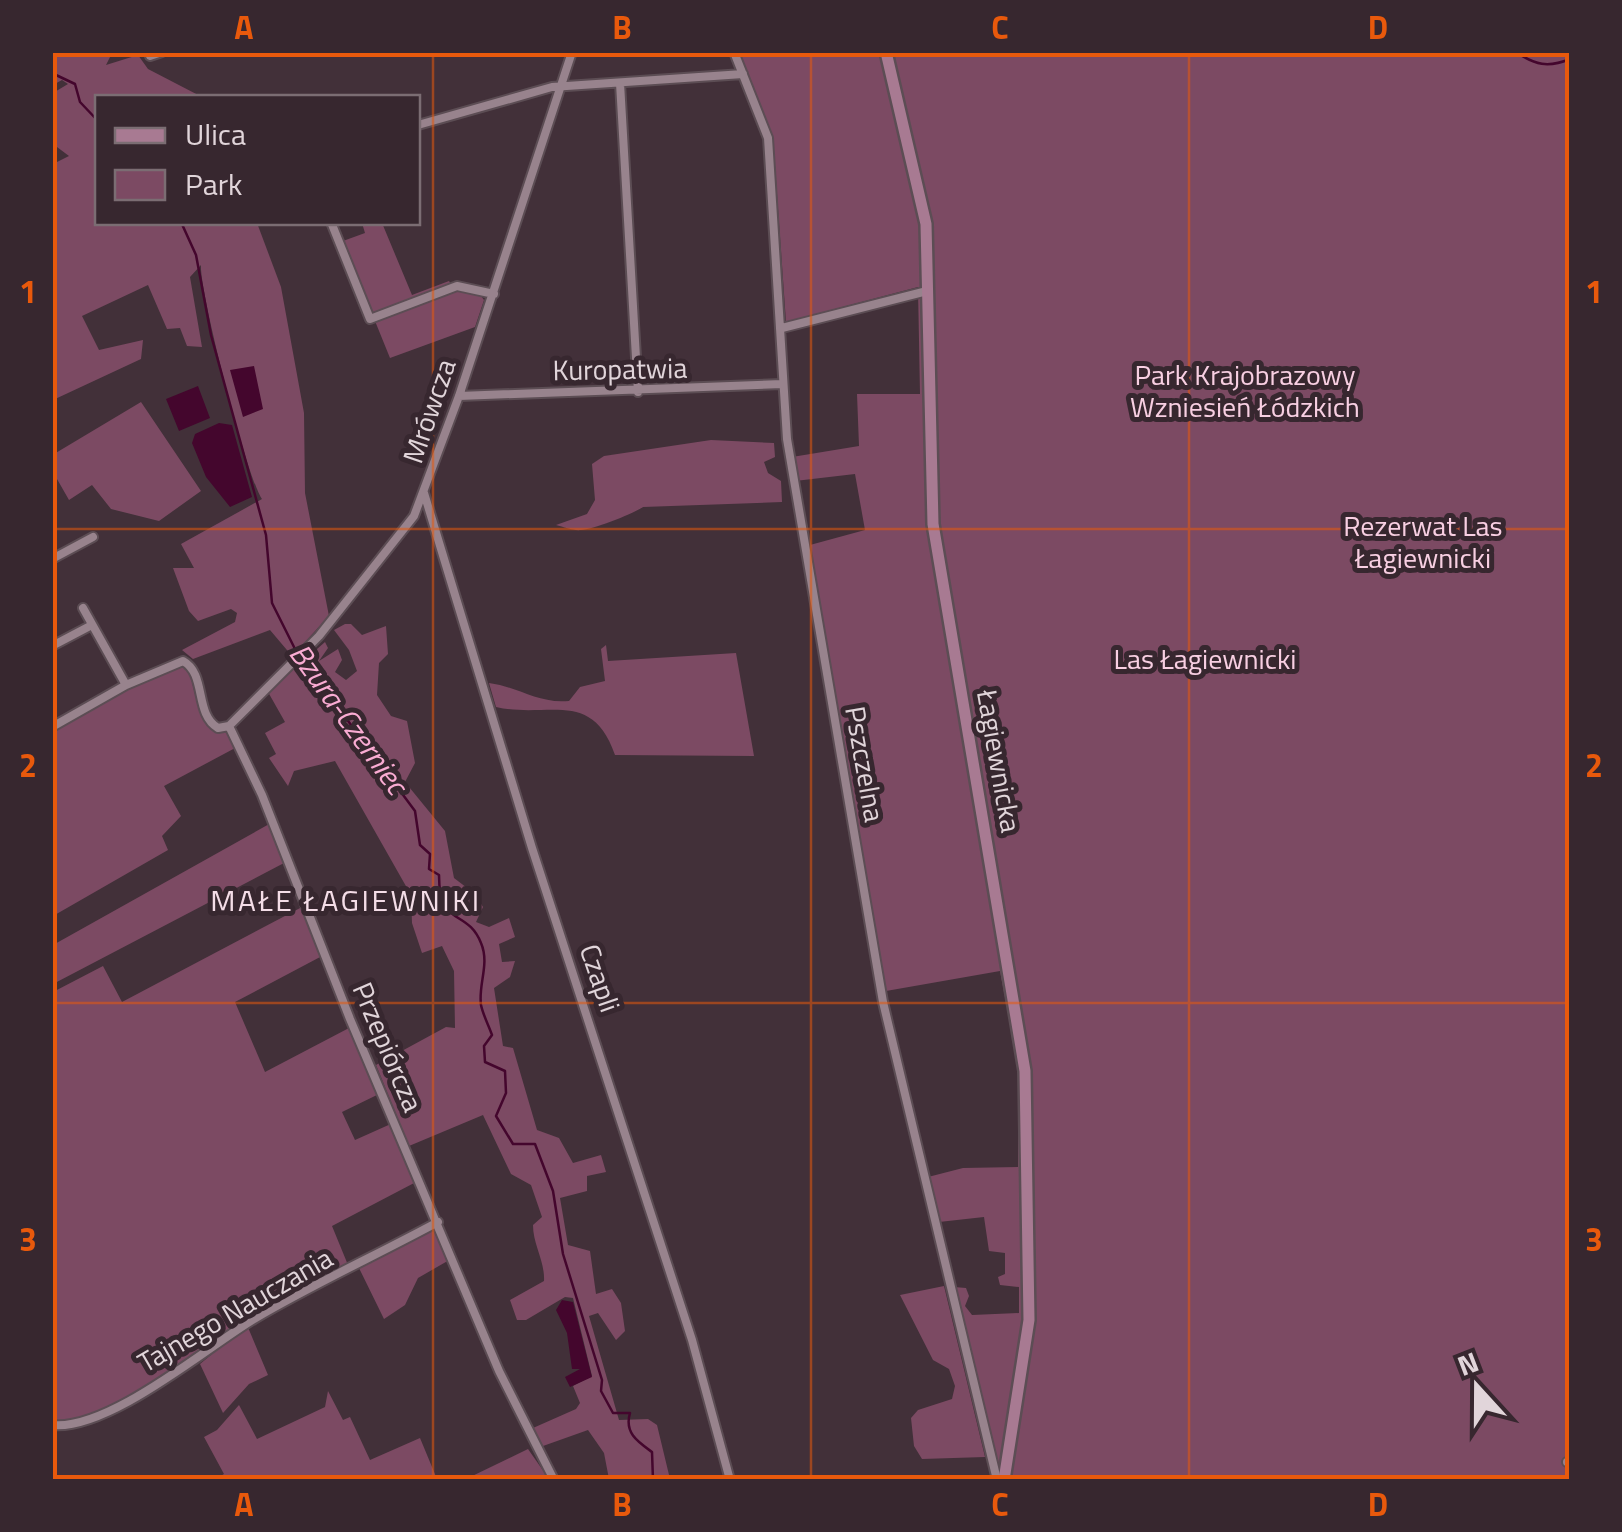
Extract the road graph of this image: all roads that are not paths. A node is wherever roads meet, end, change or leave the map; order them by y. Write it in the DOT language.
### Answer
graph roads {
  1 [pos="162,52"];
  2 [pos="572,52"];
  3 [pos="734,52"];
  4 [pos="886,52"];
  5 [pos="150,56"];
  6 [pos="743,74"];
  7 [pos="620,83"];
  8 [pos="561,87"];
  9 [pos="420,124"];
  10 [pos="331,225"];
  11 [pos="928,290"];
  12 [pos="494,294"];
  13 [pos="782,328"];
  14 [pos="782,384"];
  15 [pos="638,392"];
  16 [pos="459,396"];
  17 [pos="424,492"];
  18 [pos="414,516"];
  19 [pos="431,518"];
  20 [pos="93,537"];
  21 [pos="52,560"];
  22 [pos="83,608"];
  23 [pos="90,626"];
  24 [pos="52,646"];
  25 [pos="126,685"];
  26 [pos="228,726"];
  27 [pos="52,727"];
  28 [pos="438,1222"];
  29 [pos="52,1424"];
  30 [pos="554,1480"];
  31 [pos="730,1480"];
  32 [pos="1000,1480"];
  1 -- 5 [label="street"];
  2 -- 8 [label="street, Mrówcza"];
  3 -- 6 [label="street, Pszczelna"];
  4 -- 11 [label="street, Łagiewnicka"];
  6 -- 7 [label="street"];
  6 -- 13 [label="street, Pszczelna"];
  7 -- 8 [label="street"];
  7 -- 15 [label="street"];
  8 -- 9 [label="street"];
  8 -- 12 [label="street, Mrówcza"];
  10 -- 12 [label="street"];
  11 -- 13 [label="street"];
  11 -- 32 [label="street, Łagiewnicka"];
  12 -- 16 [label="street, Mrówcza"];
  13 -- 14 [label="street, Pszczelna"];
  14 -- 15 [label="street, Kuropatwia"];
  14 -- 32 [label="street, Pszczelna"];
  15 -- 16 [label="street, Kuropatwia"];
  16 -- 17 [label="street, Mrówcza"];
  17 -- 18 [label="street, Mrówcza"];
  17 -- 19 [label="street, Czapli"];
  18 -- 19 [label="street"];
  18 -- 26 [label="street, Mrówcza"];
  19 -- 31 [label="street, Czapli"];
  20 -- 21 [label="street"];
  22 -- 23 [label="street"];
  23 -- 24 [label="street"];
  23 -- 25 [label="street"];
  25 -- 26 [label="street, Przepiórcza"];
  25 -- 27 [label="street"];
  26 -- 28 [label="street, Przepiórcza"];
  28 -- 29 [label="street, Tajnego Nauczania"];
  28 -- 30 [label="street, Przepiórcza"];
}
